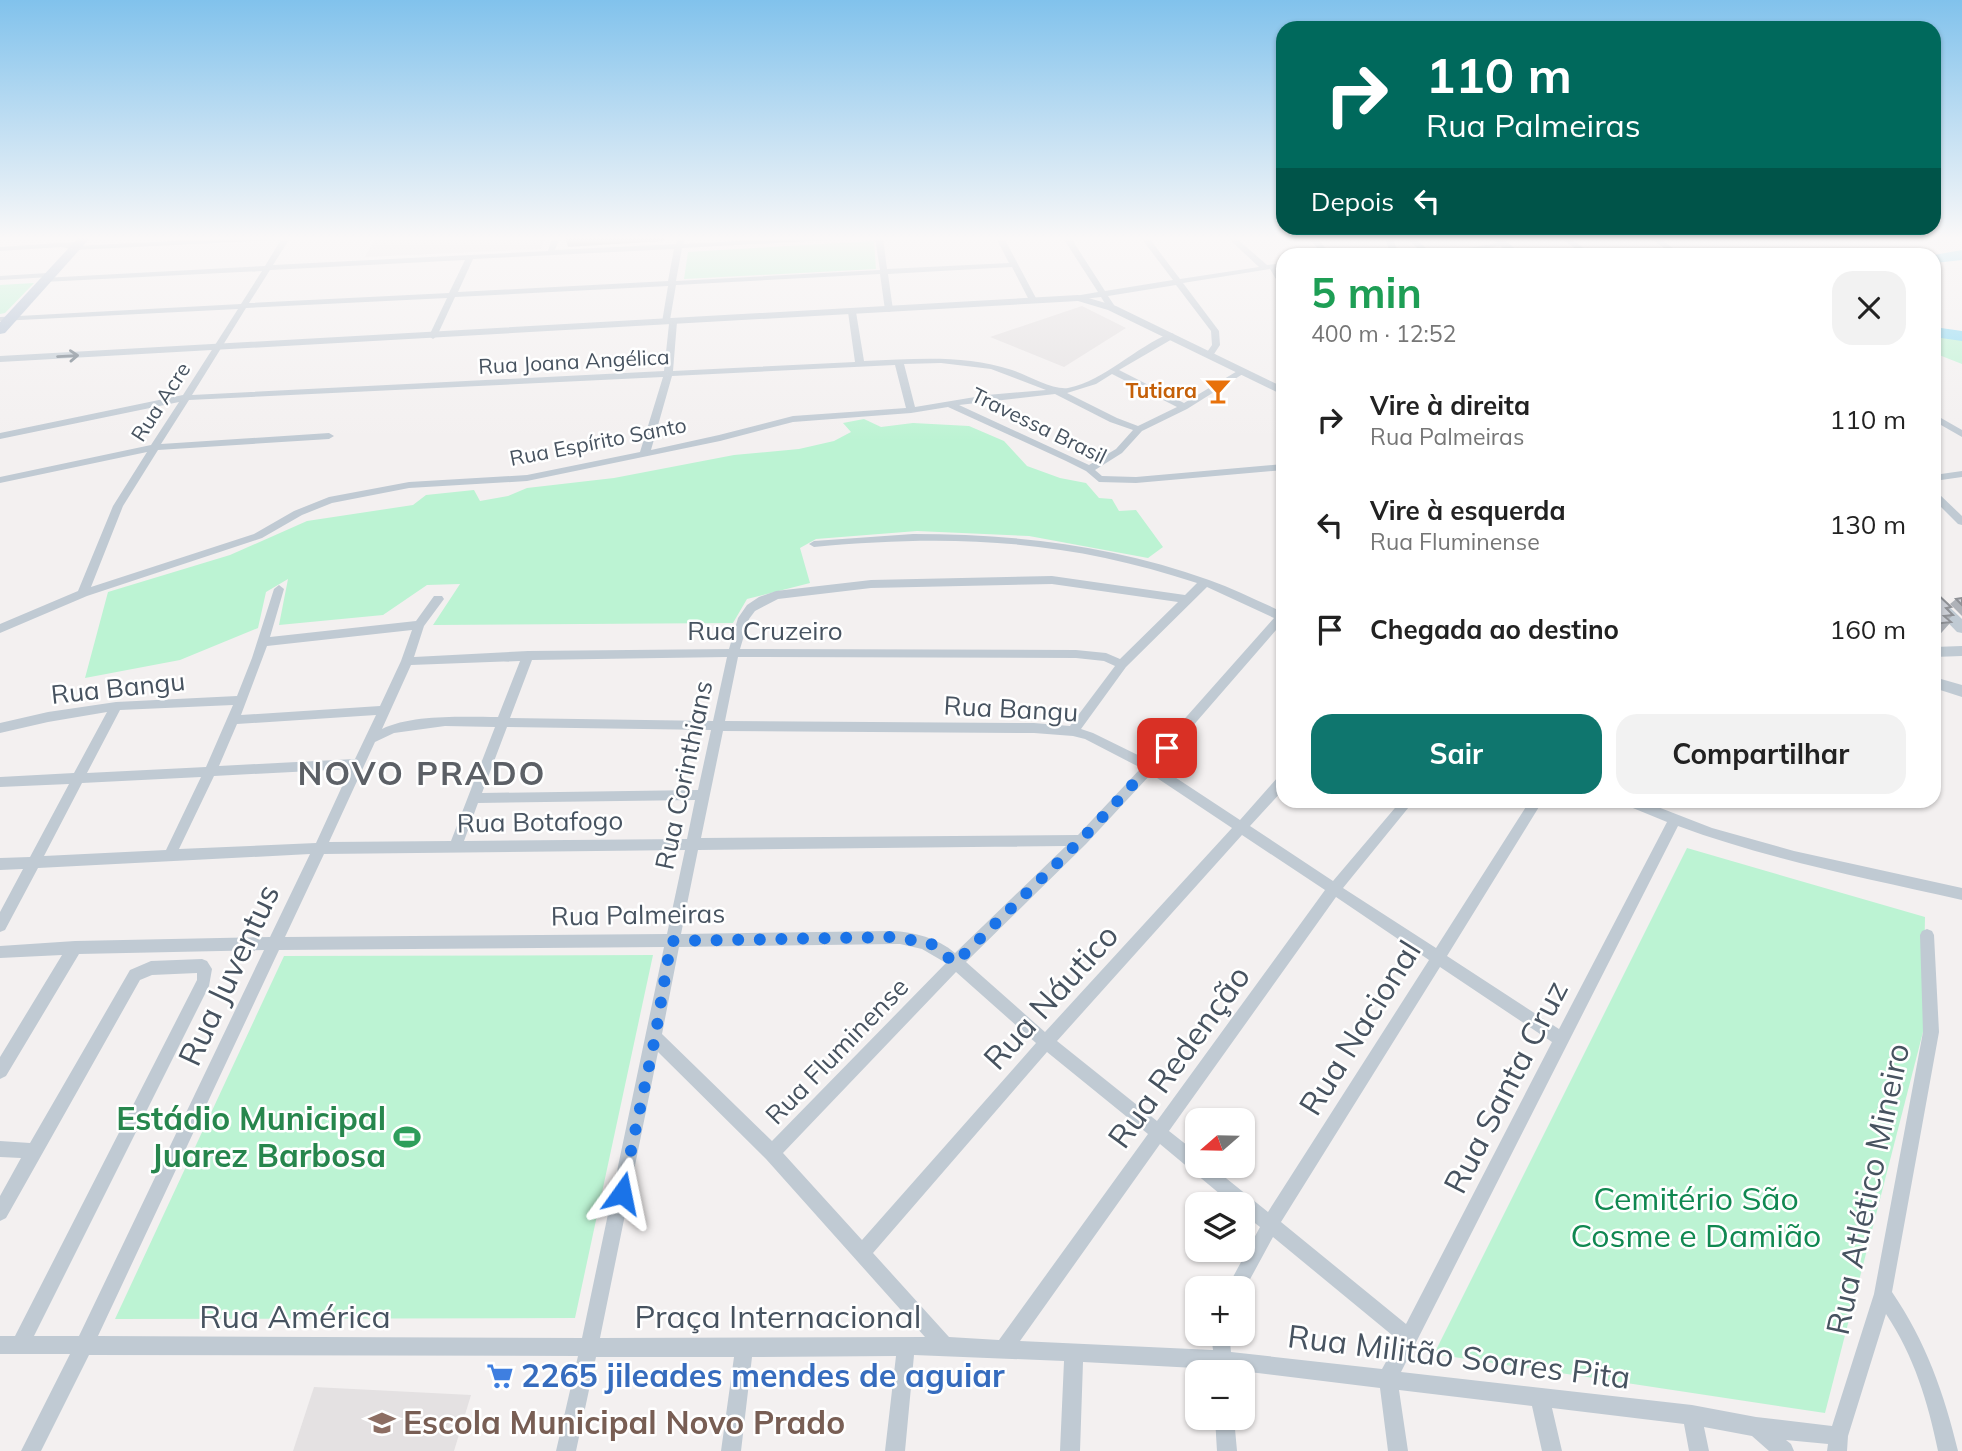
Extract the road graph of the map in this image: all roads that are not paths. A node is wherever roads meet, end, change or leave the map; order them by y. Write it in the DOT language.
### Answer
graph roads {
  1 [pos="245,305"];
  2 [pos="20,306"];
  3 [pos="236,306"];
  4 [pos="447,306"];
  5 [pos="671,306"];
  6 [pos="888,306"];
  7 [pos="951,306"];
  8 [pos="1104,306"];
  9 [pos="1196,306"];
  10 [pos="1112,308"];
  11 [pos="889,310"];
  12 [pos="852,312"];
  13 [pos="670,322"];
  14 [pos="2,325"];
  15 [pos="433,336"];
  16 [pos="1171,336"];
  17 [pos="217,348"];
  18 [pos="1209,355"];
  19 [pos="0,359"];
  20 [pos="900,362"];
  21 [pos="860,364"];
  22 [pos="1111,370"];
  23 [pos="1242,372"];
  24 [pos="668,376"];
  25 [pos="1276,389"];
  26 [pos="1056,392"];
  27 [pos="183,398"];
  28 [pos="948,403"];
  29 [pos="1184,407"];
  30 [pos="911,410"];
  31 [pos="1941,421"];
  32 [pos="1139,429"];
  33 [pos="1962,434"];
  34 [pos="0,436"];
  35 [pos="329,436"];
  36 [pos="151,448"];
  37 [pos="645,452"];
  38 [pos="1276,468"];
  39 [pos="1089,469"];
  40 [pos="1962,474"];
  41 [pos="1941,477"];
  42 [pos="0,480"];
  43 [pos="1941,502"];
  44 [pos="1962,522"];
  45 [pos="814,544"];
  46 [pos="1205,582"];
  47 [pos="279,589"];
  48 [pos="83,593"];
  49 [pos="438,599"];
  50 [pos="1185,599"];
  51 [pos="1941,607"];
  52 [pos="1276,613"];
  53 [pos="1276,624"];
  54 [pos="419,625"];
  55 [pos="1962,628"];
  56 [pos="0,629"];
  57 [pos="265,642"];
  58 [pos="1962,651"];
  59 [pos="1941,652"];
  60 [pos="733,654"];
  61 [pos="527,655"];
  62 [pos="407,661"];
  63 [pos="1122,664"];
  64 [pos="1941,685"];
  65 [pos="1962,691"];
  66 [pos="242,700"];
  67 [pos="116,706"];
  68 [pos="384,710"];
  69 [pos="234,720"];
  70 [pos="501,723"];
  71 [pos="718,726"];
  72 [pos="0,728"];
  73 [pos="1073,731"];
  74 [pos="371,739"];
  75 [pos="359,764"];
  76 [pos="1150,766"];
  77 [pos="210,773"];
  78 [pos="81,777"];
  79 [pos="0,782"];
  80 [pos="1276,789"];
  81 [pos="703,795"];
  82 [pos="474,798"];
  83 [pos="1402,808"];
  84 [pos="1532,808"];
  85 [pos="1646,808"];
  86 [pos="1674,821"];
  87 [pos="1241,828"];
  88 [pos="1081,840"];
  89 [pos="692,843"];
  90 [pos="456,845"];
  91 [pos="320,848"];
  92 [pos="170,855"];
  93 [pos="34,862"];
  94 [pos="0,864"];
  95 [pos="1333,890"];
  96 [pos="1962,894"];
  97 [pos="0,926"];
  98 [pos="1927,935"];
  99 [pos="671,941"];
  100 [pos="274,944"];
  101 [pos="75,947"];
  102 [pos="0,953"];
  103 [pos="1439,958"];
  104 [pos="955,963"];
  105 [pos="655,1038"];
  106 [pos="1562,1040"];
  107 [pos="1046,1042"];
  108 [pos="0,1071"];
  109 [pos="1158,1133"];
  110 [pos="0,1149"];
  111 [pos="33,1151"];
  112 [pos="772,1153"];
  113 [pos="1185,1155"];
  114 [pos="1214,1178"];
  115 [pos="0,1212"];
  116 [pos="1272,1224"];
  117 [pos="863,1252"];
  118 [pos="1243,1276"];
  119 [pos="1883,1294"];
  120 [pos="1409,1338"];
  121 [pos="0,1345"];
  122 [pos="20,1345"];
  123 [pos="906,1345"];
  124 [pos="84,1346"];
  125 [pos="945,1346"];
  126 [pos="589,1347"];
  127 [pos="744,1348"];
  128 [pos="1003,1349"];
  129 [pos="1074,1351"];
  130 [pos="1185,1362"];
  131 [pos="1255,1368"];
  132 [pos="1388,1378"];
  133 [pos="1541,1398"];
  134 [pos="1692,1415"];
  135 [pos="1756,1427"];
  136 [pos="1226,1430"];
  137 [pos="1837,1443"];
  138 [pos="32,1451"];
  139 [pos="566,1451"];
  140 [pos="731,1451"];
  141 [pos="895,1451"];
  142 [pos="1070,1451"];
  143 [pos="1227,1451"];
  144 [pos="1398,1451"];
  145 [pos="1552,1451"];
  146 [pos="1699,1451"];
  147 [pos="1784,1451"];
  148 [pos="1948,1451"];
  1 -- 17 [label="street, Rua Acre"];
  2 -- 14 [label="main road"];
  3 -- 14 [label="street"];
  4 -- 15 [label="street"];
  5 -- 13 [label="street"];
  6 -- 11 [label="street"];
  7 -- 11 [label="street"];
  8 -- 10 [label="street"];
  9 -- 18 [label="street"];
  10 -- 16 [label="street"];
  11 -- 12 [label="street"];
  12 -- 13 [label="street"];
  12 -- 21 [label="street"];
  13 -- 15 [label="street"];
  13 -- 24 [label="street"];
  15 -- 17 [label="street"];
  16 -- 18 [label="street"];
  16 -- 22 [label="street, Rua Espírito Santo"];
  19 -- 17 [label="street, one-way"];
  17 -- 27 [label="street, Rua Acre"];
  18 -- 23 [label="street"];
  20 -- 21 [label="street, Rua Joana Angélica"];
  20 -- 26 [label="street, Rua Joana Angélica"];
  20 -- 30 [label="street"];
  21 -- 24 [label="street, Rua Joana Angélica"];
  22 -- 26 [label="street, Rua Espírito Santo"];
  22 -- 29 [label="street"];
  23 -- 25 [label="street"];
  23 -- 29 [label="street"];
  24 -- 27 [label="street, Rua Joana Angélica"];
  24 -- 37 [label="street"];
  26 -- 28 [label="street, Rua Espírito Santo"];
  26 -- 32 [label="street, Rua Joana Angélica"];
  27 -- 34 [label="street, Rua Joana Angélica"];
  27 -- 36 [label="street, Rua Acre"];
  28 -- 30 [label="street, Rua Espírito Santo"];
  28 -- 39 [label="street, Travessa Brasil"];
  29 -- 32 [label="street"];
  30 -- 37 [label="street, Rua Espírito Santo"];
  31 -- 33 [label="street"];
  32 -- 39 [label="street"];
  35 -- 36 [label="street"];
  36 -- 42 [label="street"];
  36 -- 48 [label="street, Rua Acre"];
  37 -- 48 [label="street, Rua Espírito Santo"];
  38 -- 39 [label="street, Travessa Brasil"];
  40 -- 41 [label="street"];
  43 -- 44 [label="street"];
  45 -- 46 [label="street"];
  46 -- 50 [label="street"];
  46 -- 52 [label="street"];
  47 -- 57 [label="street"];
  48 -- 56 [label="street, Rua Espírito Santo"];
  49 -- 54 [label="street, Rua Juventus"];
  50 -- 60 [label="street, Rua Corinthians"];
  50 -- 63 [label="street"];
  51 -- 55 [label="street"];
  53 -- 76 [label="street, Rua Fluminense"];
  54 -- 57 [label="street"];
  54 -- 62 [label="street, Rua Juventus"];
  57 -- 66 [label="street"];
  58 -- 59 [label="street"];
  60 -- 61 [label="street, Rua Cruzeiro"];
  60 -- 63 [label="street, Rua Cruzeiro"];
  60 -- 71 [label="street, Rua Corinthians"];
  61 -- 62 [label="street, Rua Cruzeiro"];
  61 -- 70 [label="street"];
  62 -- 68 [label="street, Rua Juventus"];
  63 -- 73 [label="street"];
  64 -- 65 [label="street"];
  66 -- 67 [label="street, Rua Bangu"];
  66 -- 69 [label="street"];
  67 -- 72 [label="street, Rua Bangu"];
  67 -- 78 [label="street"];
  68 -- 69 [label="street"];
  68 -- 74 [label="street, Rua Juventus"];
  69 -- 77 [label="street"];
  70 -- 71 [label="street, Rua Bangu"];
  70 -- 74 [label="street, Rua Bangu"];
  70 -- 82 [label="street"];
  71 -- 73 [label="street, Rua Bangu"];
  71 -- 81 [label="street, Rua Corinthians"];
  73 -- 76 [label="street, Rua Bangu"];
  74 -- 75 [label="street, Rua Juventus"];
  75 -- 77 [label="street"];
  75 -- 91 [label="street, Rua Juventus"];
  76 -- 87 [label="street, Rua Bangu"];
  76 -- 88 [label="street, Rua Fluminense"];
  77 -- 78 [label="street"];
  77 -- 92 [label="street"];
  78 -- 79 [label="street"];
  78 -- 93 [label="street"];
  80 -- 87 [label="street, Rua Náutico"];
  81 -- 82 [label="street"];
  81 -- 89 [label="street, Rua Corinthians"];
  82 -- 90 [label="street"];
  83 -- 95 [label="street, Rua Redenção"];
  84 -- 103 [label="street, Rua Nacional"];
  85 -- 86 [label="street"];
  86 -- 96 [label="street"];
  86 -- 106 [label="street, Rua Santa Cruz"];
  87 -- 95 [label="street, Rua Bangu"];
  87 -- 107 [label="street, Rua Náutico"];
  88 -- 89 [label="street, Rua Botafogo"];
  88 -- 104 [label="street, Rua Fluminense"];
  89 -- 90 [label="street, Rua Botafogo"];
  89 -- 99 [label="street, Rua Corinthians"];
  90 -- 91 [label="street, Rua Botafogo"];
  91 -- 92 [label="street, Rua Botafogo"];
  91 -- 100 [label="street, Rua Juventus"];
  92 -- 93 [label="street, Rua Botafogo"];
  93 -- 94 [label="street, Rua Botafogo"];
  93 -- 97 [label="street"];
  95 -- 103 [label="street, Rua Bangu"];
  95 -- 109 [label="street, Rua Redenção"];
  98 -- 119 [label="street, Rua Atlético Mineiro"];
  99 -- 100 [label="street, Rua Palmeiras"];
  99 -- 104 [label="street, Rua Palmeiras"];
  99 -- 105 [label="street, Praça Internacional"];
  100 -- 101 [label="street, Rua Palmeiras"];
  100 -- 124 [label="street, Rua Juventus"];
  101 -- 102 [label="street, Rua Palmeiras"];
  101 -- 108 [label="street"];
  103 -- 106 [label="street, Rua Bangu"];
  103 -- 116 [label="street, Rua Nacional"];
  104 -- 107 [label="street, Rua Palmeiras"];
  104 -- 112 [label="street, Rua Fluminense"];
  105 -- 112 [label="street, Praça Internacional"];
  105 -- 126 [label="street, Praça Internacional"];
  106 -- 120 [label="street, Rua Santa Cruz"];
  107 -- 109 [label="street, Rua Palmeiras"];
  107 -- 117 [label="street, Rua Náutico"];
  109 -- 113 [label="street, Rua Palmeiras"];
  109 -- 128 [label="street, Rua Redenção"];
  110 -- 111 [label="street"];
  111 -- 115 [label="street"];
  111 -- 122 [label="street"];
  112 -- 117 [label="street, Praça Internacional"];
  114 -- 116 [label="street, Rua Palmeiras"];
  116 -- 118 [label="street, Rua Nacional"];
  116 -- 120 [label="street, Rua Palmeiras"];
  117 -- 125 [label="street, Praça Internacional"];
  119 -- 137 [label="street, Rua Atlético Mineiro"];
  119 -- 148 [label="street"];
  120 -- 132 [label="street, Rua Santa Cruz"];
  121 -- 122 [label="street, Rua América"];
  122 -- 124 [label="street, Rua América"];
  123 -- 125 [label="street, Praça Internacional"];
  123 -- 127 [label="street, Praça Internacional"];
  123 -- 141 [label="street"];
  124 -- 126 [label="street, Rua América"];
  124 -- 138 [label="street, Rua Juventus"];
  125 -- 128 [label="street, Rua Militão Soares Pita"];
  126 -- 127 [label="street, Praça Internacional"];
  126 -- 139 [label="street"];
  127 -- 140 [label="street"];
  128 -- 129 [label="street, Rua Militão Soares Pita"];
  129 -- 130 [label="street, Rua Militão Soares Pita"];
  129 -- 142 [label="street"];
  131 -- 132 [label="street, Rua Militão Soares Pita"];
  132 -- 133 [label="street, Rua Militão Soares Pita"];
  132 -- 144 [label="street"];
  133 -- 134 [label="street, Rua Militão Soares Pita"];
  133 -- 145 [label="street"];
  134 -- 135 [label="street, Rua Militão Soares Pita"];
  134 -- 146 [label="street"];
  135 -- 137 [label="street, Rua Militão Soares Pita"];
  135 -- 147 [label="street, Rua Militão Soares Pita"];
  136 -- 143 [label="street"];
}
